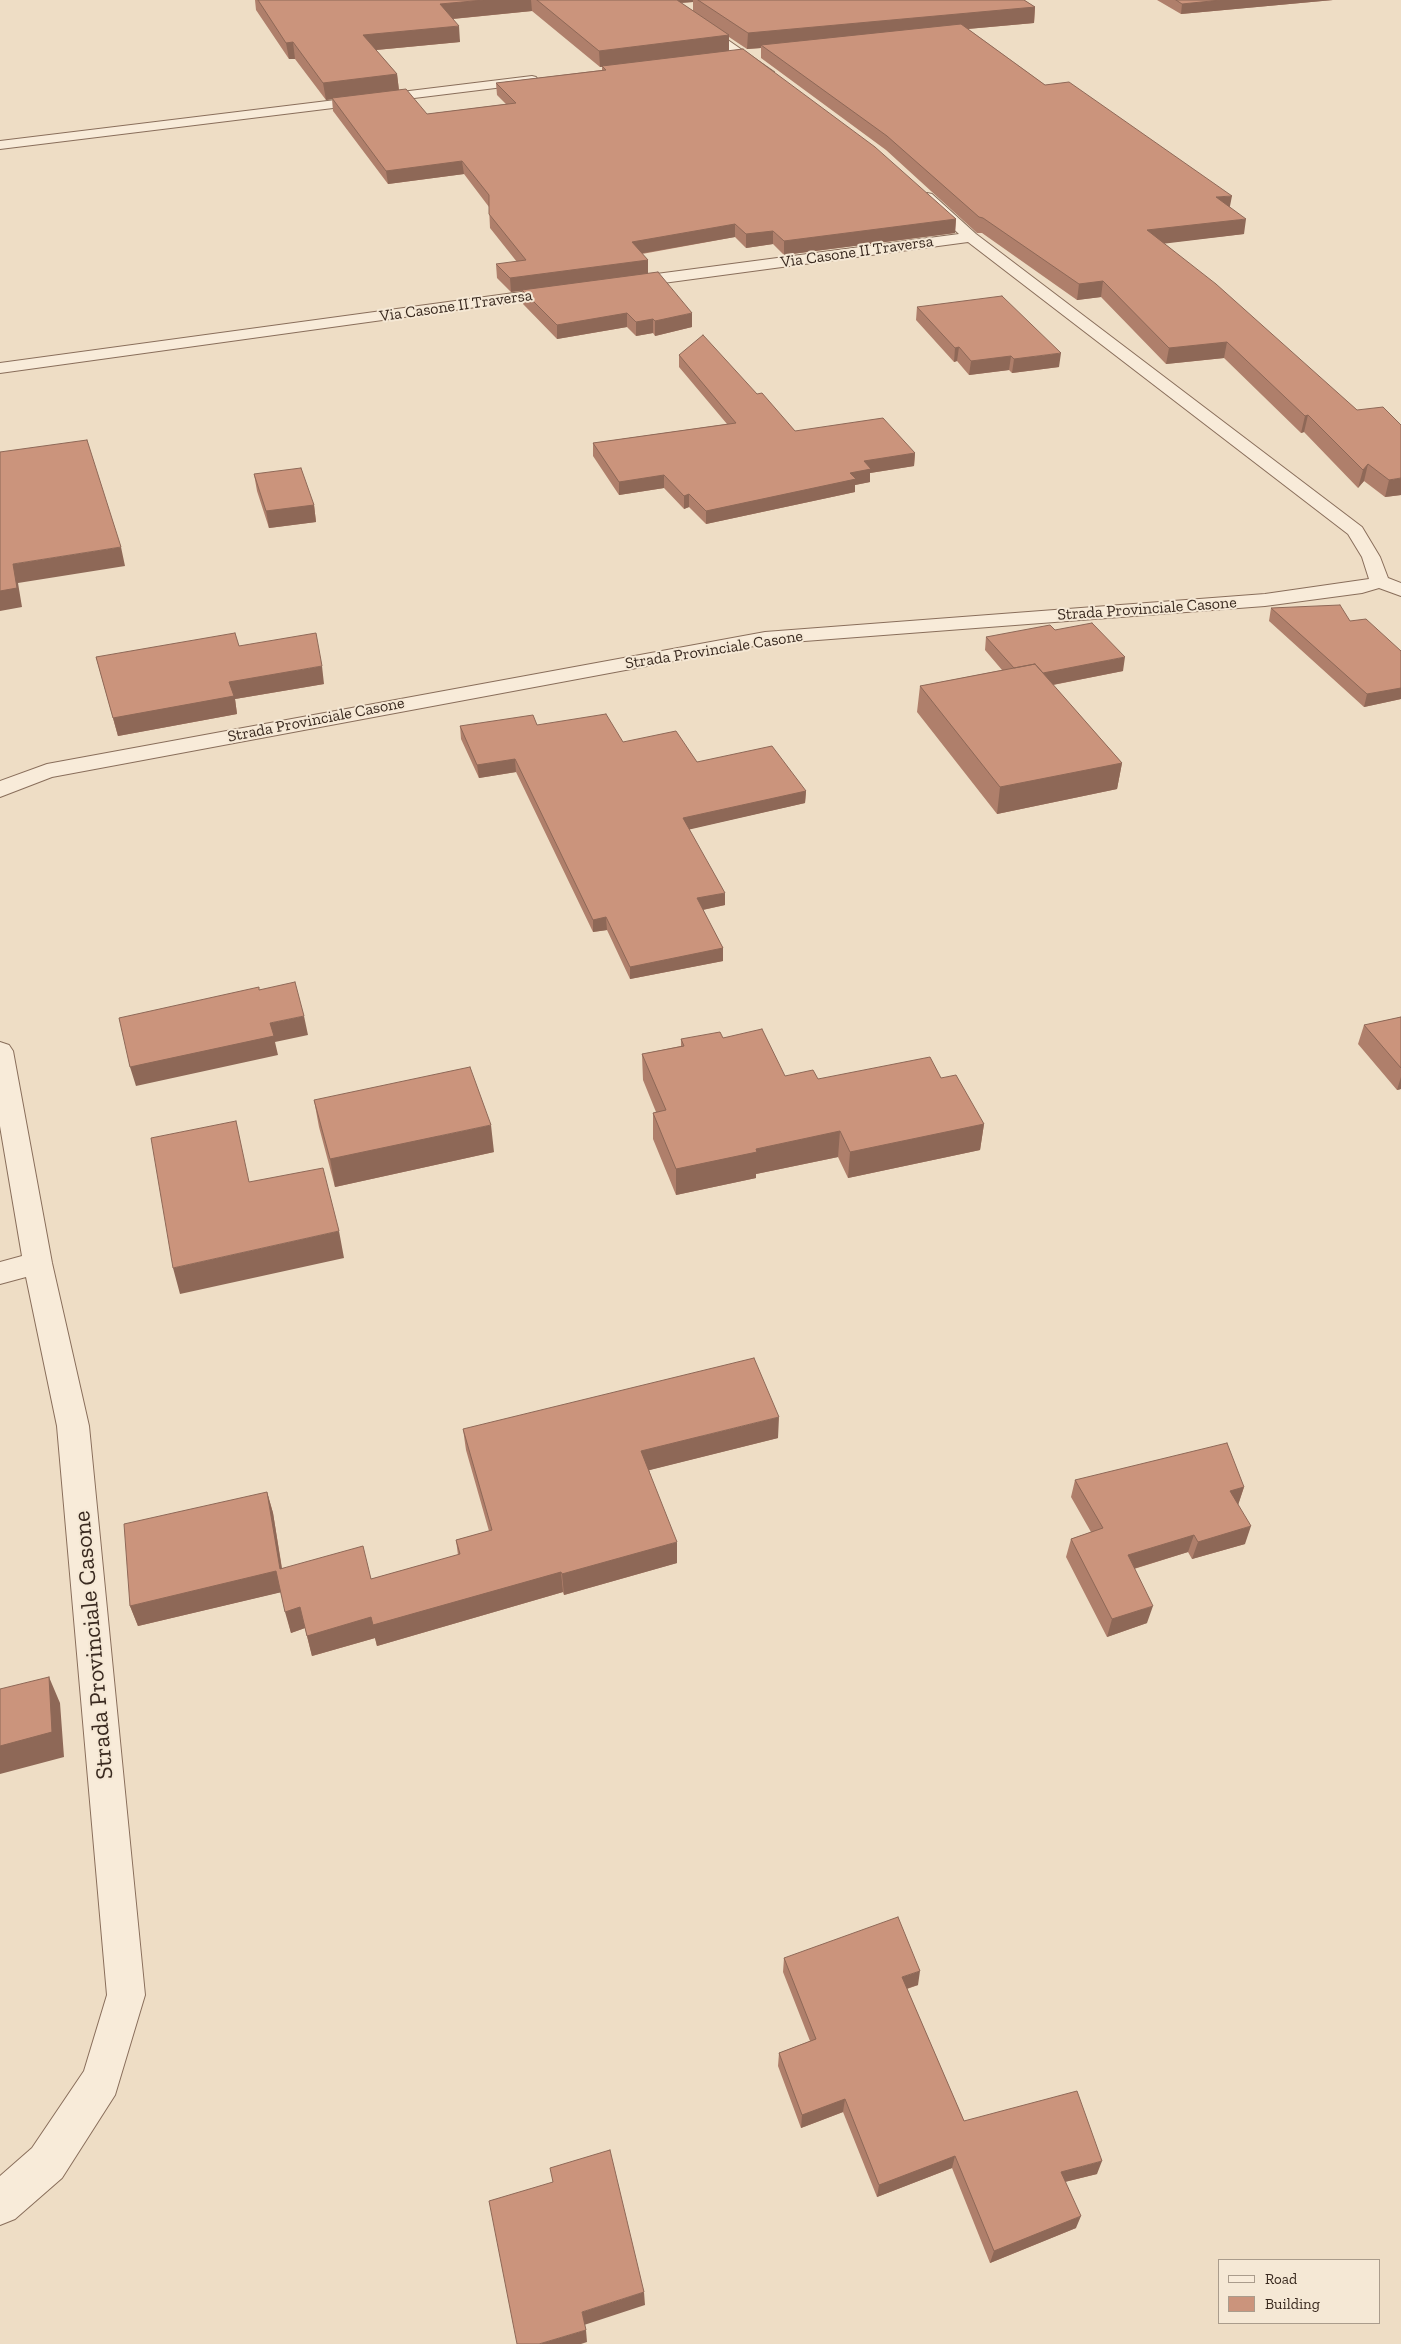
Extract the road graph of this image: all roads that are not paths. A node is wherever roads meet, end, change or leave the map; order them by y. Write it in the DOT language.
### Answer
graph roads {
  1 [pos="669,4"];
  2 [pos="694,7"];
  3 [pos="764,53"];
  4 [pos="745,55"];
  5 [pos="725,57"];
  6 [pos="549,78"];
  7 [pos="782,82"];
  8 [pos="0,145"];
  9 [pos="915,186"];
  10 [pos="971,237"];
  11 [pos="613,285"];
  12 [pos="574,290"];
  13 [pos="0,368"];
  14 [pos="1380,582"];
  15 [pos="1401,590"];
  16 [pos="0,790"];
  17 [pos="0,1051"];
  18 [pos="38,1263"];
  19 [pos="0,1273"];
  20 [pos="0,2204"];
  1 -- 2 [label="street"];
  1 -- 4 [label="street"];
  3 -- 4 [label="street"];
  4 -- 5 [label="street"];
  4 -- 7 [label="street"];
  6 -- 8 [label="street"];
  9 -- 10 [label="street"];
  10 -- 11 [label="street, Via Casone II Traversa"];
  10 -- 14 [label="street"];
  12 -- 13 [label="street, Via Casone II Traversa"];
  14 -- 15 [label="street"];
  14 -- 16 [label="street, Strada Provinciale Casone"];
  17 -- 18 [label="street, Strada Provinciale Casone"];
  18 -- 19 [label="street"];
  18 -- 20 [label="street, Strada Provinciale Casone"];
}
